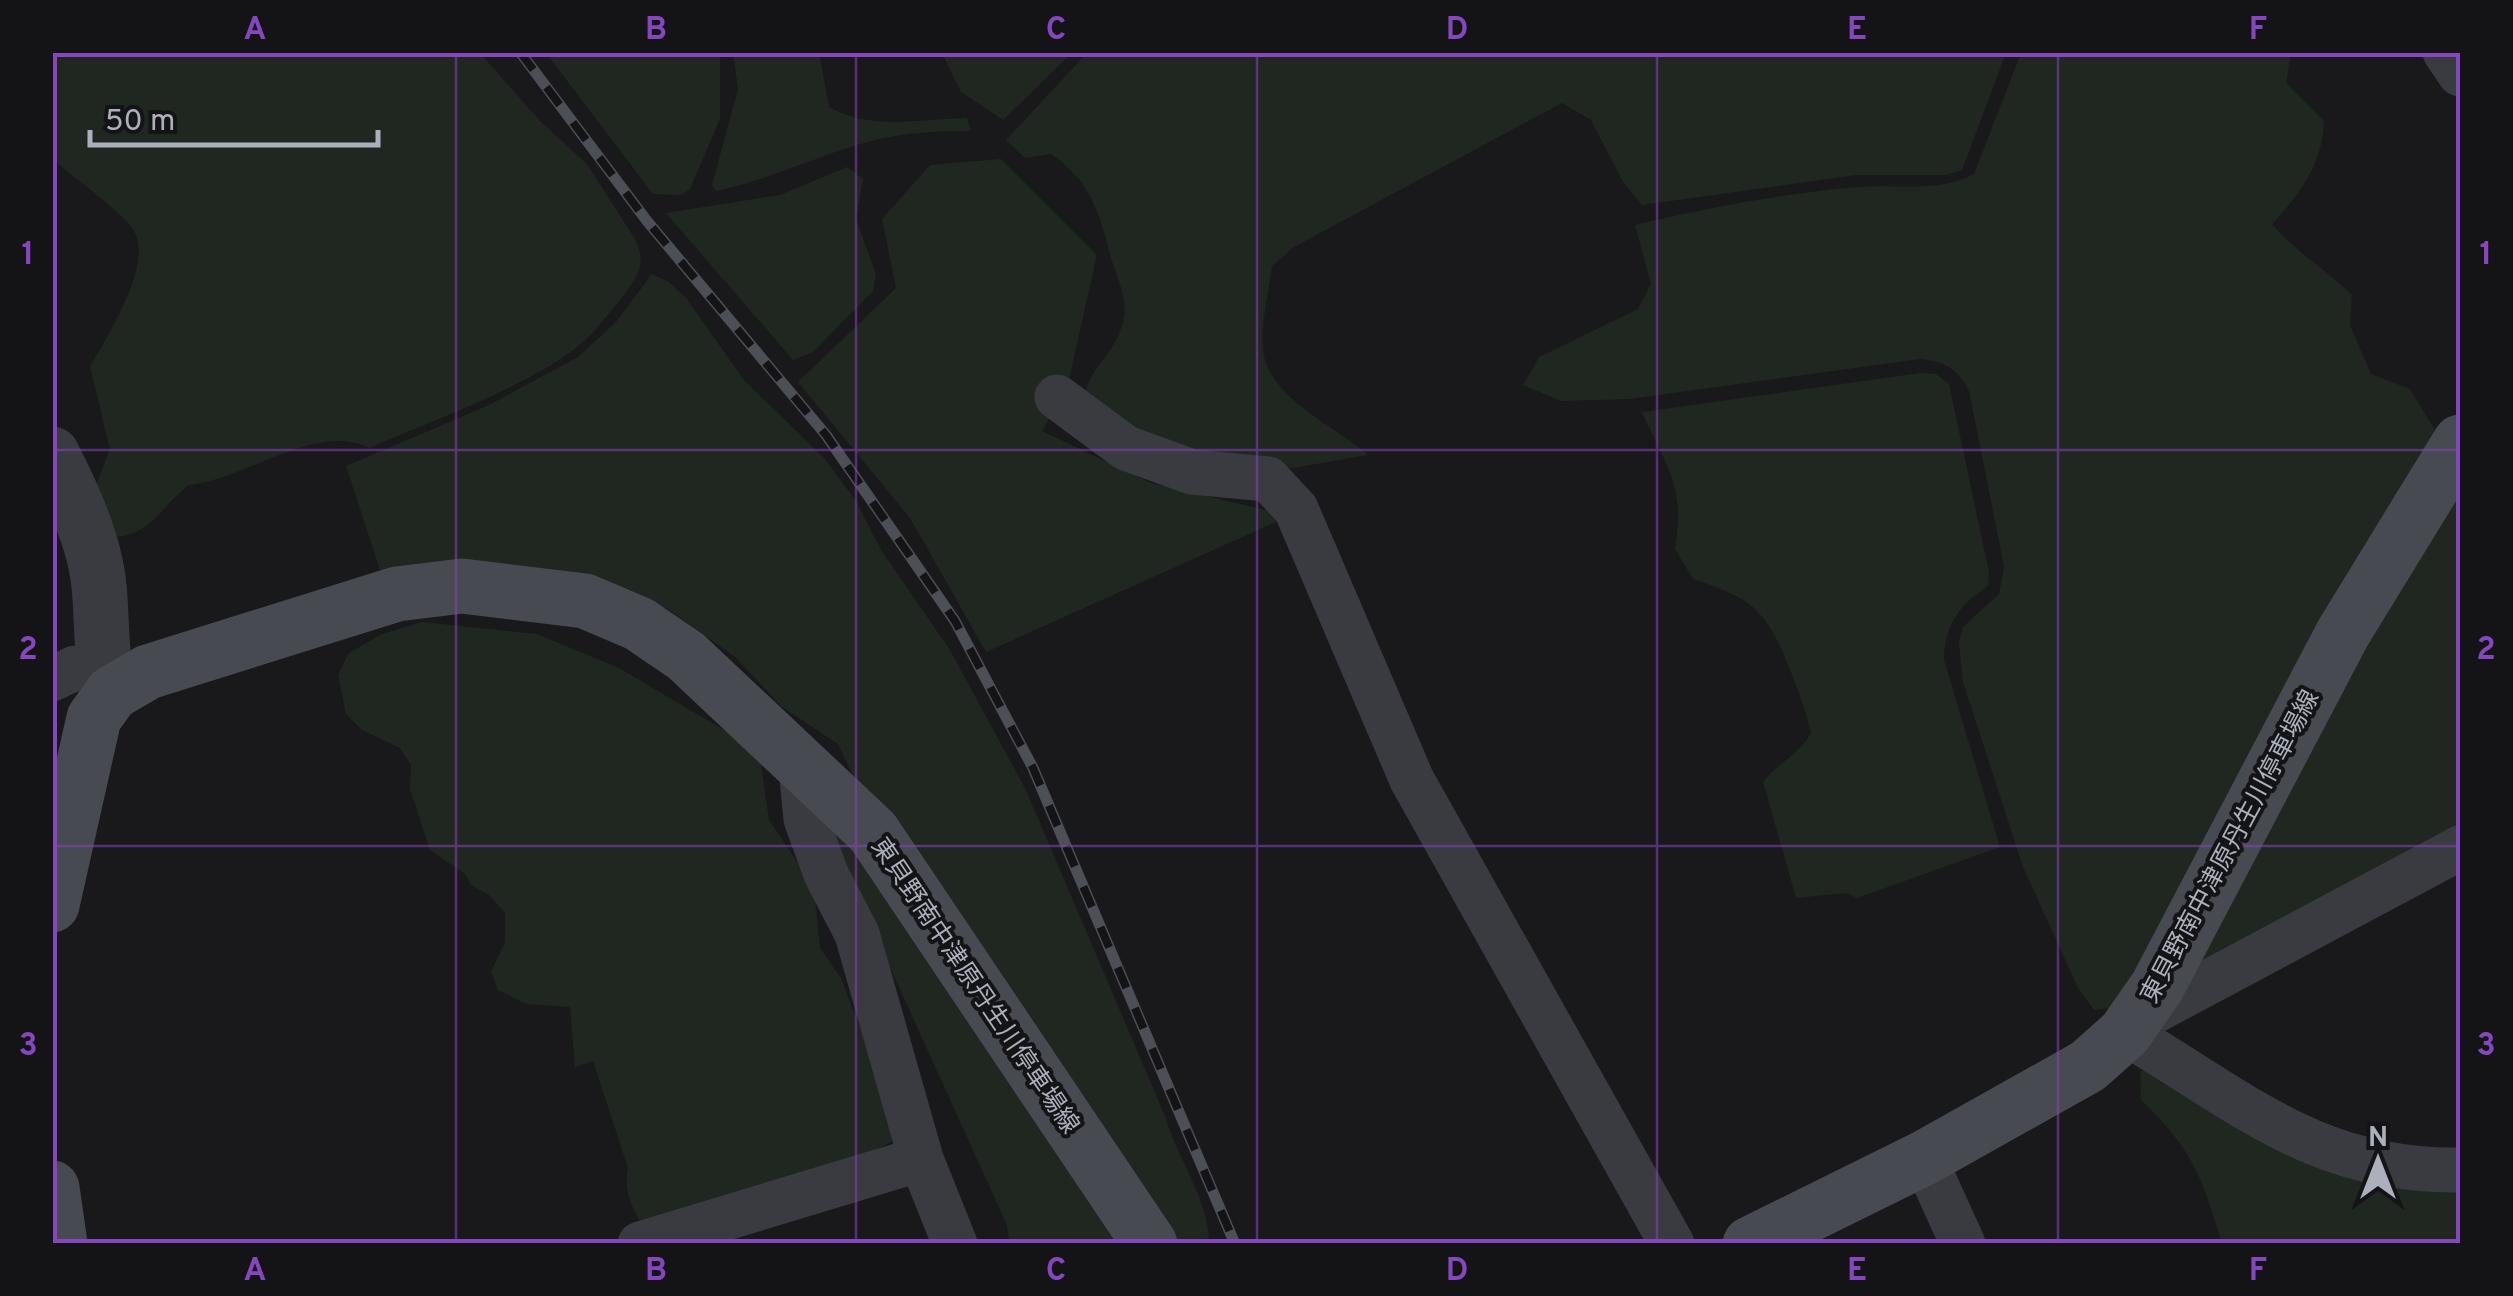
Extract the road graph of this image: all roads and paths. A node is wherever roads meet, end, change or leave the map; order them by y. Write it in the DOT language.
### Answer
graph roads {
  1 [pos="2445,52"];
  2 [pos="2460,74"];
  3 [pos="1057,397"];
  4 [pos="2460,442"];
  5 [pos="52,454"];
  6 [pos="89,679"];
  7 [pos="801,768"];
  8 [pos="2460,848"];
  9 [pos="52,905"];
  10 [pos="2127,1028"];
  11 [pos="1924,1158"];
  12 [pos="921,1159"];
  13 [pos="2460,1170"];
  14 [pos="52,1188"];
  15 [pos="60,1244"];
  16 [pos="640,1244"];
  17 [pos="954,1244"];
  18 [pos="1150,1244"];
  19 [pos="1672,1244"];
  20 [pos="1750,1244"];
  21 [pos="1964,1244"];
  1 -- 2 [label="street"];
  3 -- 19 [label="street"];
  4 -- 10 [label="main road, 東貝野南中津原丹生川停車場線"];
  5 -- 6 [label="street"];
  6 -- 7 [label="main road, 東貝野南中津原丹生川停車場線"];
  6 -- 9 [label="main road"];
  7 -- 12 [label="street"];
  7 -- 18 [label="main road, 東貝野南中津原丹生川停車場線"];
  8 -- 10 [label="street"];
  10 -- 11 [label="main road, 東貝野南中津原丹生川停車場線"];
  10 -- 13 [label="street"];
  11 -- 20 [label="main road, 東貝野南中津原丹生川停車場線"];
  11 -- 21 [label="street"];
  12 -- 16 [label="street"];
  12 -- 17 [label="street"];
  14 -- 15 [label="main road"];
}
